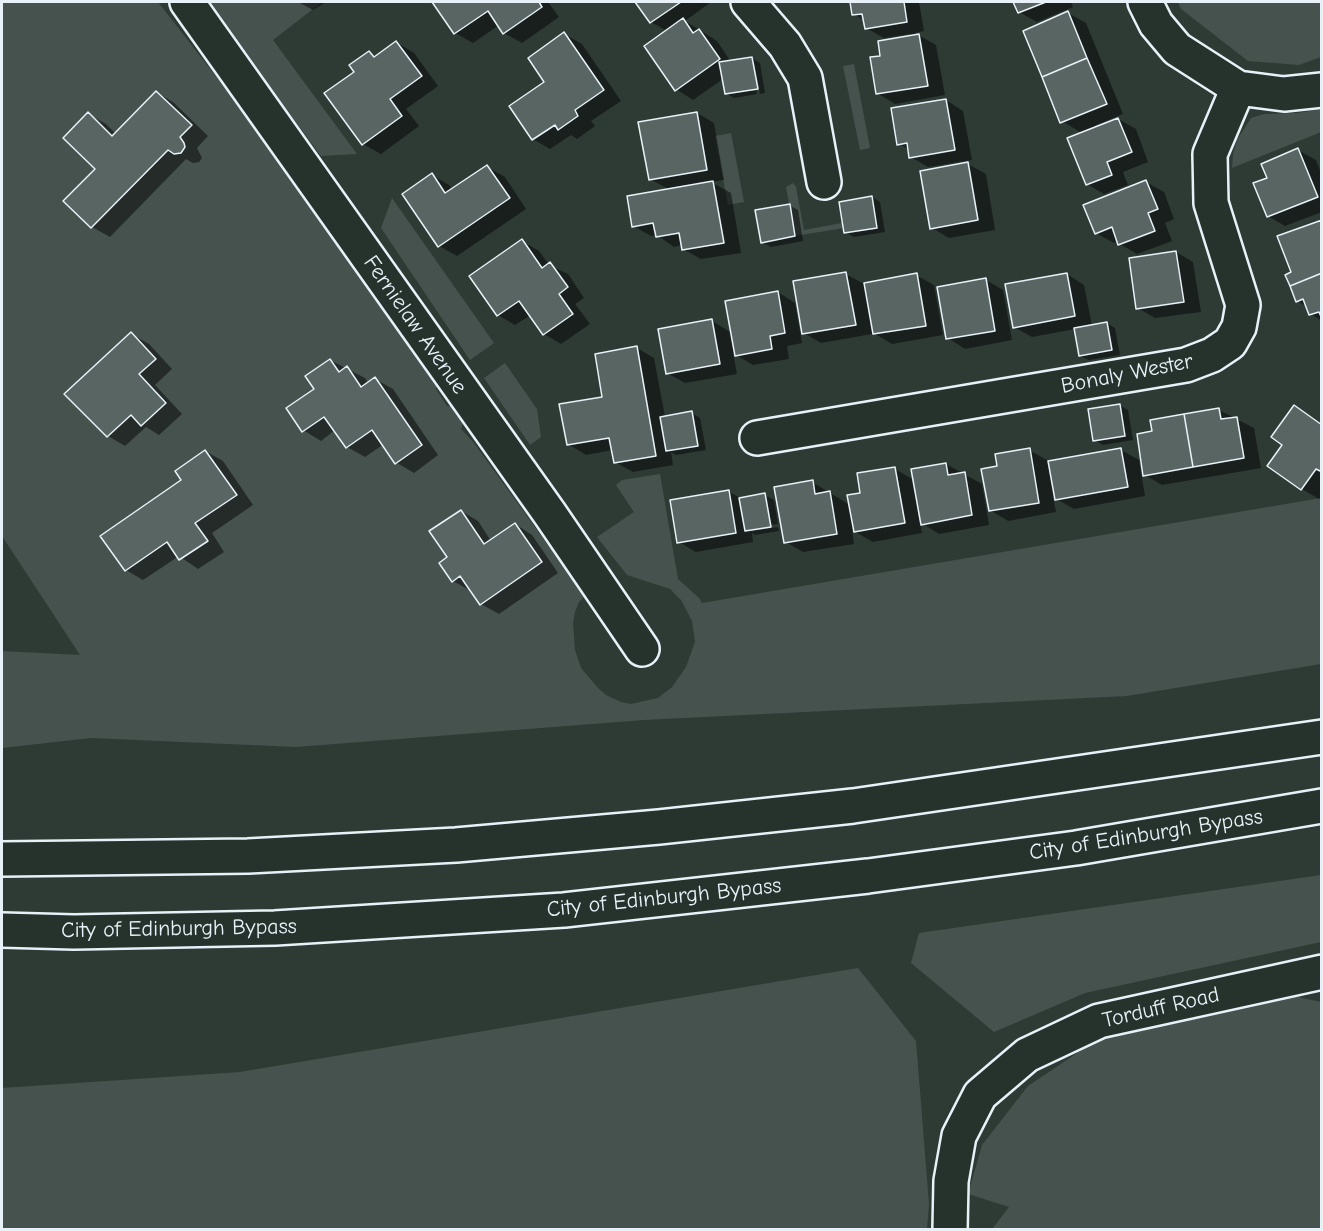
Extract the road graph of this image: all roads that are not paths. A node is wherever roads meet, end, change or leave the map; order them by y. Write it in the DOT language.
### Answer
graph roads {
  1 [pos="187,2"];
  2 [pos="748,2"];
  3 [pos="1145,2"];
  4 [pos="1238,88"];
  5 [pos="1322,90"];
  6 [pos="824,182"];
  7 [pos="757,438"];
  8 [pos="642,649"];
  9 [pos="1322,737"];
  10 [pos="1322,807"];
  11 [pos="2,859"];
  12 [pos="2,930"];
  13 [pos="1322,972"];
  14 [pos="941,1226"];
  1 -- 8 [label="main road, Fernielaw Avenue"];
  2 -- 6 [label="main road"];
  3 -- 4 [label="main road"];
  4 -- 5 [label="main road"];
  4 -- 7 [label="main road, Bonaly Wester"];
  9 -- 11 [label="main road"];
  10 -- 12 [label="main road, City of Edinburgh Bypass"];
  13 -- 14 [label="main road, Torduff Road"];
}
